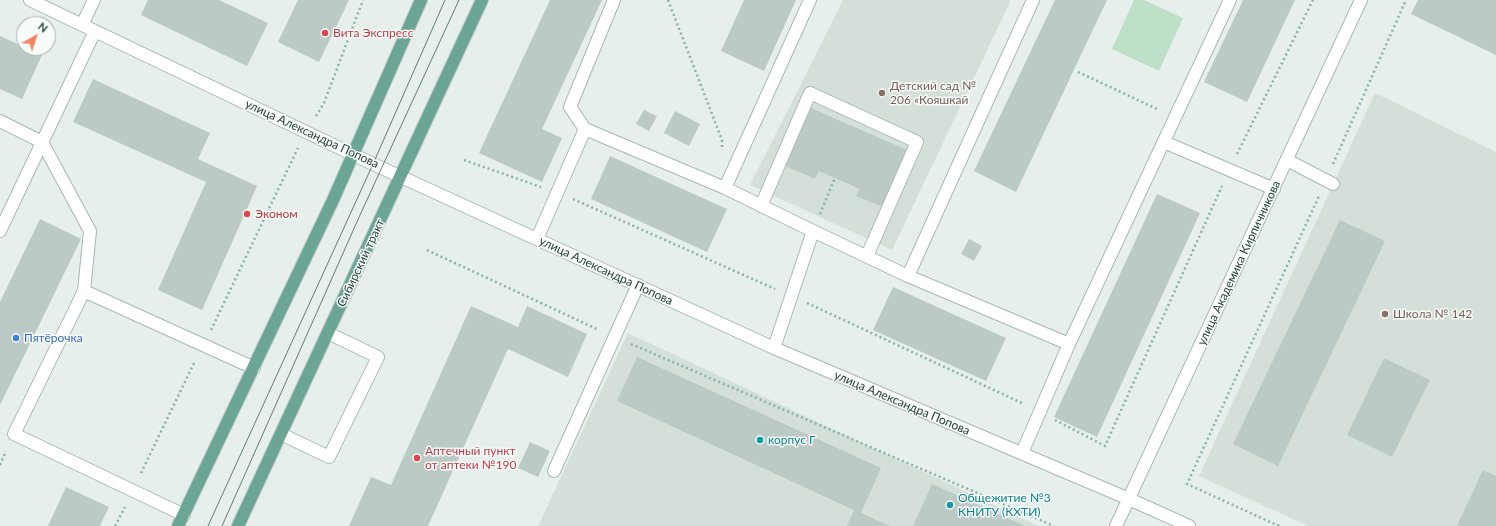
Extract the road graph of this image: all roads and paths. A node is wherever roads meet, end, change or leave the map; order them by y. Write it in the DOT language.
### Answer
graph roads {
  1 [pos="30,0"];
  2 [pos="94,0"];
  3 [pos="363,0"];
  4 [pos="422,0"];
  5 [pos="482,0"];
  6 [pos="614,0"];
  7 [pos="668,0"];
  8 [pos="810,0"];
  9 [pos="1034,0"];
  10 [pos="1230,0"];
  11 [pos="1313,0"];
  12 [pos="1361,0"];
  13 [pos="1406,0"];
  14 [pos="82,25"];
  15 [pos="95,31"];
  16 [pos="1078,72"];
  17 [pos="1176,118"];
  18 [pos="0,121"];
  19 [pos="586,129"];
  20 [pos="305,131"];
  21 [pos="42,142"];
  22 [pos="1164,142"];
  23 [pos="722,148"];
  24 [pos="353,154"];
  25 [pos="1287,160"];
  26 [pos="1229,170"];
  27 [pos="400,176"];
  28 [pos="835,178"];
  29 [pos="1330,183"];
  30 [pos="725,188"];
  31 [pos="1274,189"];
  32 [pos="761,206"];
  33 [pos="819,217"];
  34 [pos="0,231"];
  35 [pos="813,231"];
  36 [pos="537,239"];
  37 [pos="427,250"];
  38 [pos="867,256"];
  39 [pos="908,276"];
  40 [pos="638,285"];
  41 [pos="84,291"];
  42 [pos="328,333"];
  43 [pos="616,337"];
  44 [pos="1068,344"];
  45 [pos="203,345"];
  46 [pos="774,348"];
  47 [pos="254,368"];
  48 [pos="281,434"];
  49 [pos="1105,446"];
  50 [pos="1022,453"];
  51 [pos="554,471"];
  52 [pos="132,491"];
  53 [pos="1129,499"];
  54 [pos="184,515"];
  55 [pos="115,526"];
  56 [pos="178,526"];
  57 [pos="238,526"];
  58 [pos="1054,526"];
  59 [pos="1116,526"];
  60 [pos="1189,526"];
  61 [pos="1279,526"];
  1 -- 14 [label="street, улица Александра Попова"];
  2 -- 14 [label="street"];
  3 -- 20 [label="path"];
  4 -- 24 [label="main road"];
  5 -- 27 [label="main road, Сибирский тракт"];
  6 -- 19 [label="street"];
  7 -- 23 [label="path"];
  8 -- 30 [label="street"];
  9 -- 39 [label="street"];
  10 -- 17 [label="street"];
  11 -- 26 [label="path"];
  12 -- 25 [label="street, улица Академика Кирпичникова"];
  13 -- 29 [label="path"];
  14 -- 15 [label="street, улица Александра Попова"];
  15 -- 20 [label="street, улица Александра Попова"];
  15 -- 21 [label="street"];
  16 -- 17 [label="path"];
  17 -- 22 [label="street"];
  18 -- 21 [label="street"];
  19 -- 30 [label="street"];
  19 -- 36 [label="street"];
  20 -- 24 [label="street, улица Александра Попова"];
  20 -- 45 [label="path"];
  21 -- 34 [label="street"];
  21 -- 41 [label="street"];
  22 -- 26 [label="street"];
  22 -- 44 [label="street"];
  24 -- 27 [label="street, улица Александра Попова"];
  24 -- 47 [label="main road"];
  25 -- 29 [label="street"];
  25 -- 31 [label="street, улица Академика Кирпичникова"];
  26 -- 31 [label="street"];
  26 -- 49 [label="path"];
  27 -- 36 [label="street, улица Александра Попова"];
  27 -- 42 [label="main road, Сибирский тракт"];
  28 -- 33 [label="path"];
  29 -- 61 [label="path"];
  30 -- 32 [label="street"];
  31 -- 53 [label="street, улица Академика Кирпичникова"];
  32 -- 35 [label="street"];
  32 -- 38 [label="street"];
  35 -- 38 [label="street"];
  35 -- 46 [label="street"];
  36 -- 40 [label="street, улица Александра Попова"];
  37 -- 43 [label="path"];
  38 -- 39 [label="street"];
  39 -- 44 [label="street"];
  40 -- 43 [label="street"];
  40 -- 46 [label="street, улица Александра Попова"];
  41 -- 45 [label="street"];
  41 -- 52 [label="street"];
  42 -- 48 [label="main road, Сибирский тракт"];
  42 -- 48 [label="street"];
  43 -- 51 [label="street"];
  43 -- 58 [label="path"];
  44 -- 50 [label="street"];
  45 -- 47 [label="street"];
  45 -- 52 [label="path"];
  46 -- 50 [label="street, улица Александра Попова"];
  47 -- 54 [label="main road"];
  48 -- 57 [label="main road, Сибирский тракт"];
  50 -- 53 [label="street, улица Александра Попова"];
  52 -- 54 [label="street"];
  52 -- 55 [label="path"];
  53 -- 59 [label="street, улица Академика Кирпичникова"];
  53 -- 60 [label="street, улица Александра Попова"];
  54 -- 56 [label="main road"];
}
